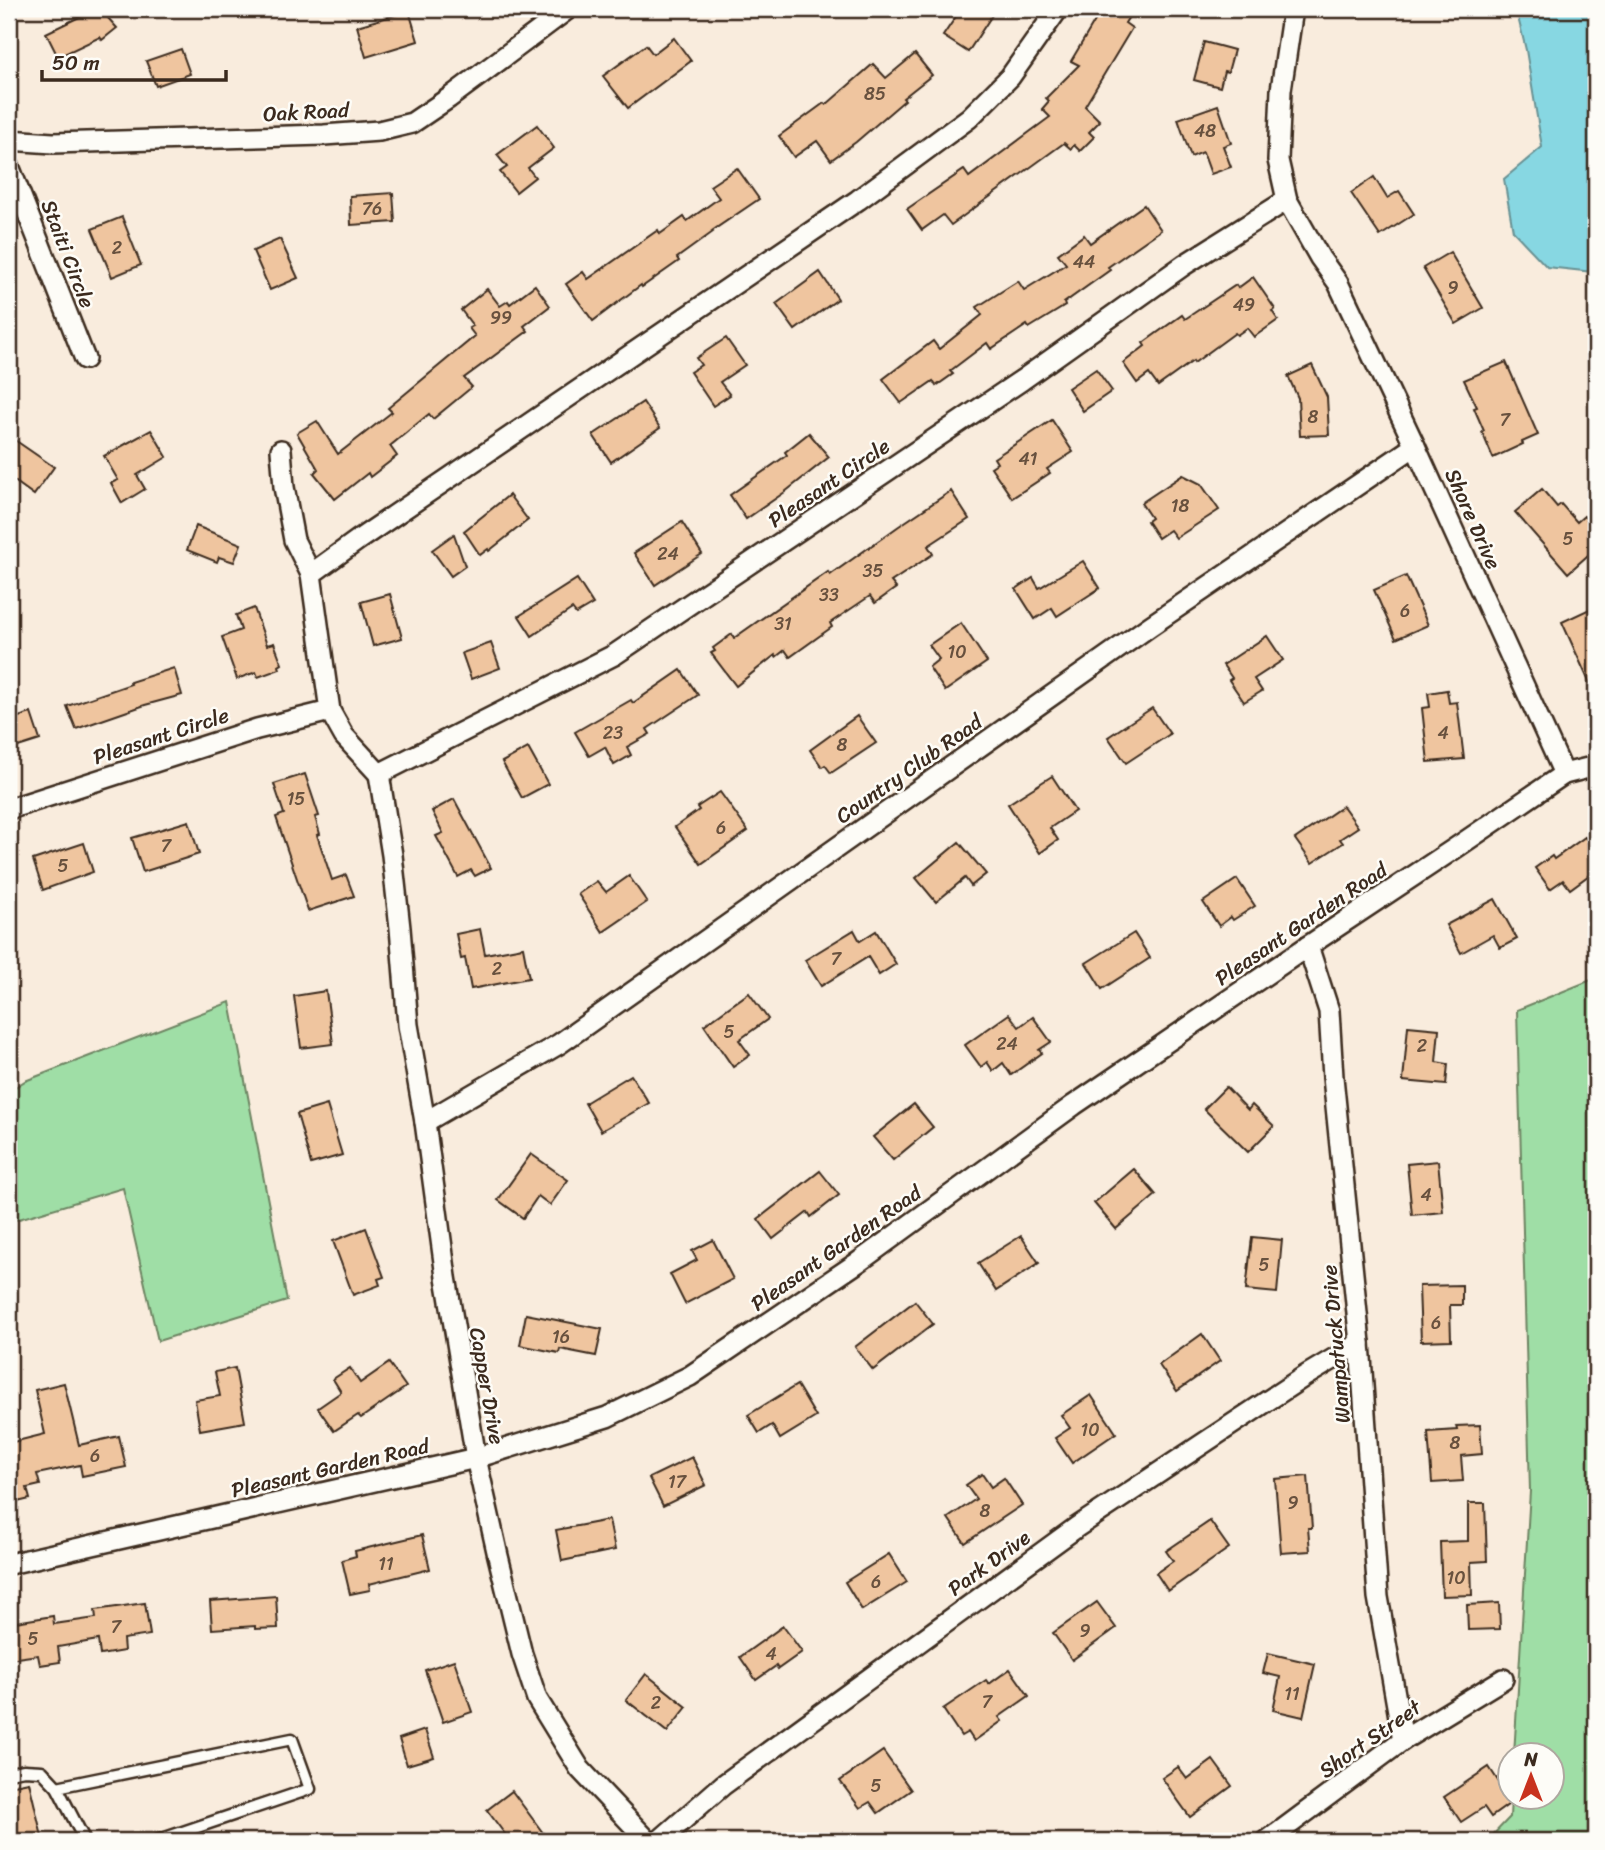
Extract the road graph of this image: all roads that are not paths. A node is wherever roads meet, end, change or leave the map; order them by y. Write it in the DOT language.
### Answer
graph roads {
  1 [pos="568,9"];
  2 [pos="1058,9"];
  3 [pos="1293,9"];
  4 [pos="9,140"];
  5 [pos="9,166"];
  6 [pos="1287,200"];
  7 [pos="85,359"];
  8 [pos="1415,446"];
  9 [pos="281,450"];
  10 [pos="311,574"];
  11 [pos="330,711"];
  12 [pos="1596,766"];
  13 [pos="379,774"];
  14 [pos="1564,774"];
  15 [pos="9,809"];
  16 [pos="1308,946"];
  17 [pos="425,1122"];
  18 [pos="1360,1343"];
  19 [pos="476,1458"];
  20 [pos="9,1564"];
  21 [pos="1503,1679"];
  22 [pos="1403,1740"];
  23 [pos="9,1773"];
  24 [pos="57,1787"];
  25 [pos="85,1841"];
  26 [pos="156,1841"];
  27 [pos="648,1841"];
  28 [pos="659,1841"];
  29 [pos="1267,1841"];
  1 -- 4 [label="street, Oak Road"];
  2 -- 10 [label="street"];
  3 -- 6 [label="street"];
  5 -- 7 [label="street, Staiti Circle"];
  6 -- 8 [label="street, Shore Drive"];
  6 -- 13 [label="street, Pleasant Circle"];
  8 -- 14 [label="street, Shore Drive"];
  8 -- 17 [label="street, Country Club Road"];
  9 -- 10 [label="street"];
  10 -- 11 [label="street"];
  11 -- 13 [label="street"];
  11 -- 15 [label="street, Pleasant Circle"];
  12 -- 14 [label="street, Pleasant Garden Road"];
  13 -- 17 [label="street, Capper Drive"];
  14 -- 16 [label="street, Pleasant Garden Road"];
  16 -- 18 [label="street, Wampatuck Drive"];
  16 -- 19 [label="street, Pleasant Garden Road"];
  17 -- 19 [label="street, Capper Drive"];
  18 -- 22 [label="street, Wampatuck Drive"];
  18 -- 28 [label="street, Park Drive"];
  19 -- 20 [label="street, Pleasant Garden Road"];
  19 -- 27 [label="street, Capper Drive"];
  21 -- 22 [label="street, Short Street"];
  22 -- 29 [label="street, Short Street"];
  23 -- 24 [label="lane"];
  24 -- 25 [label="lane"];
  24 -- 26 [label="lane"];
}
